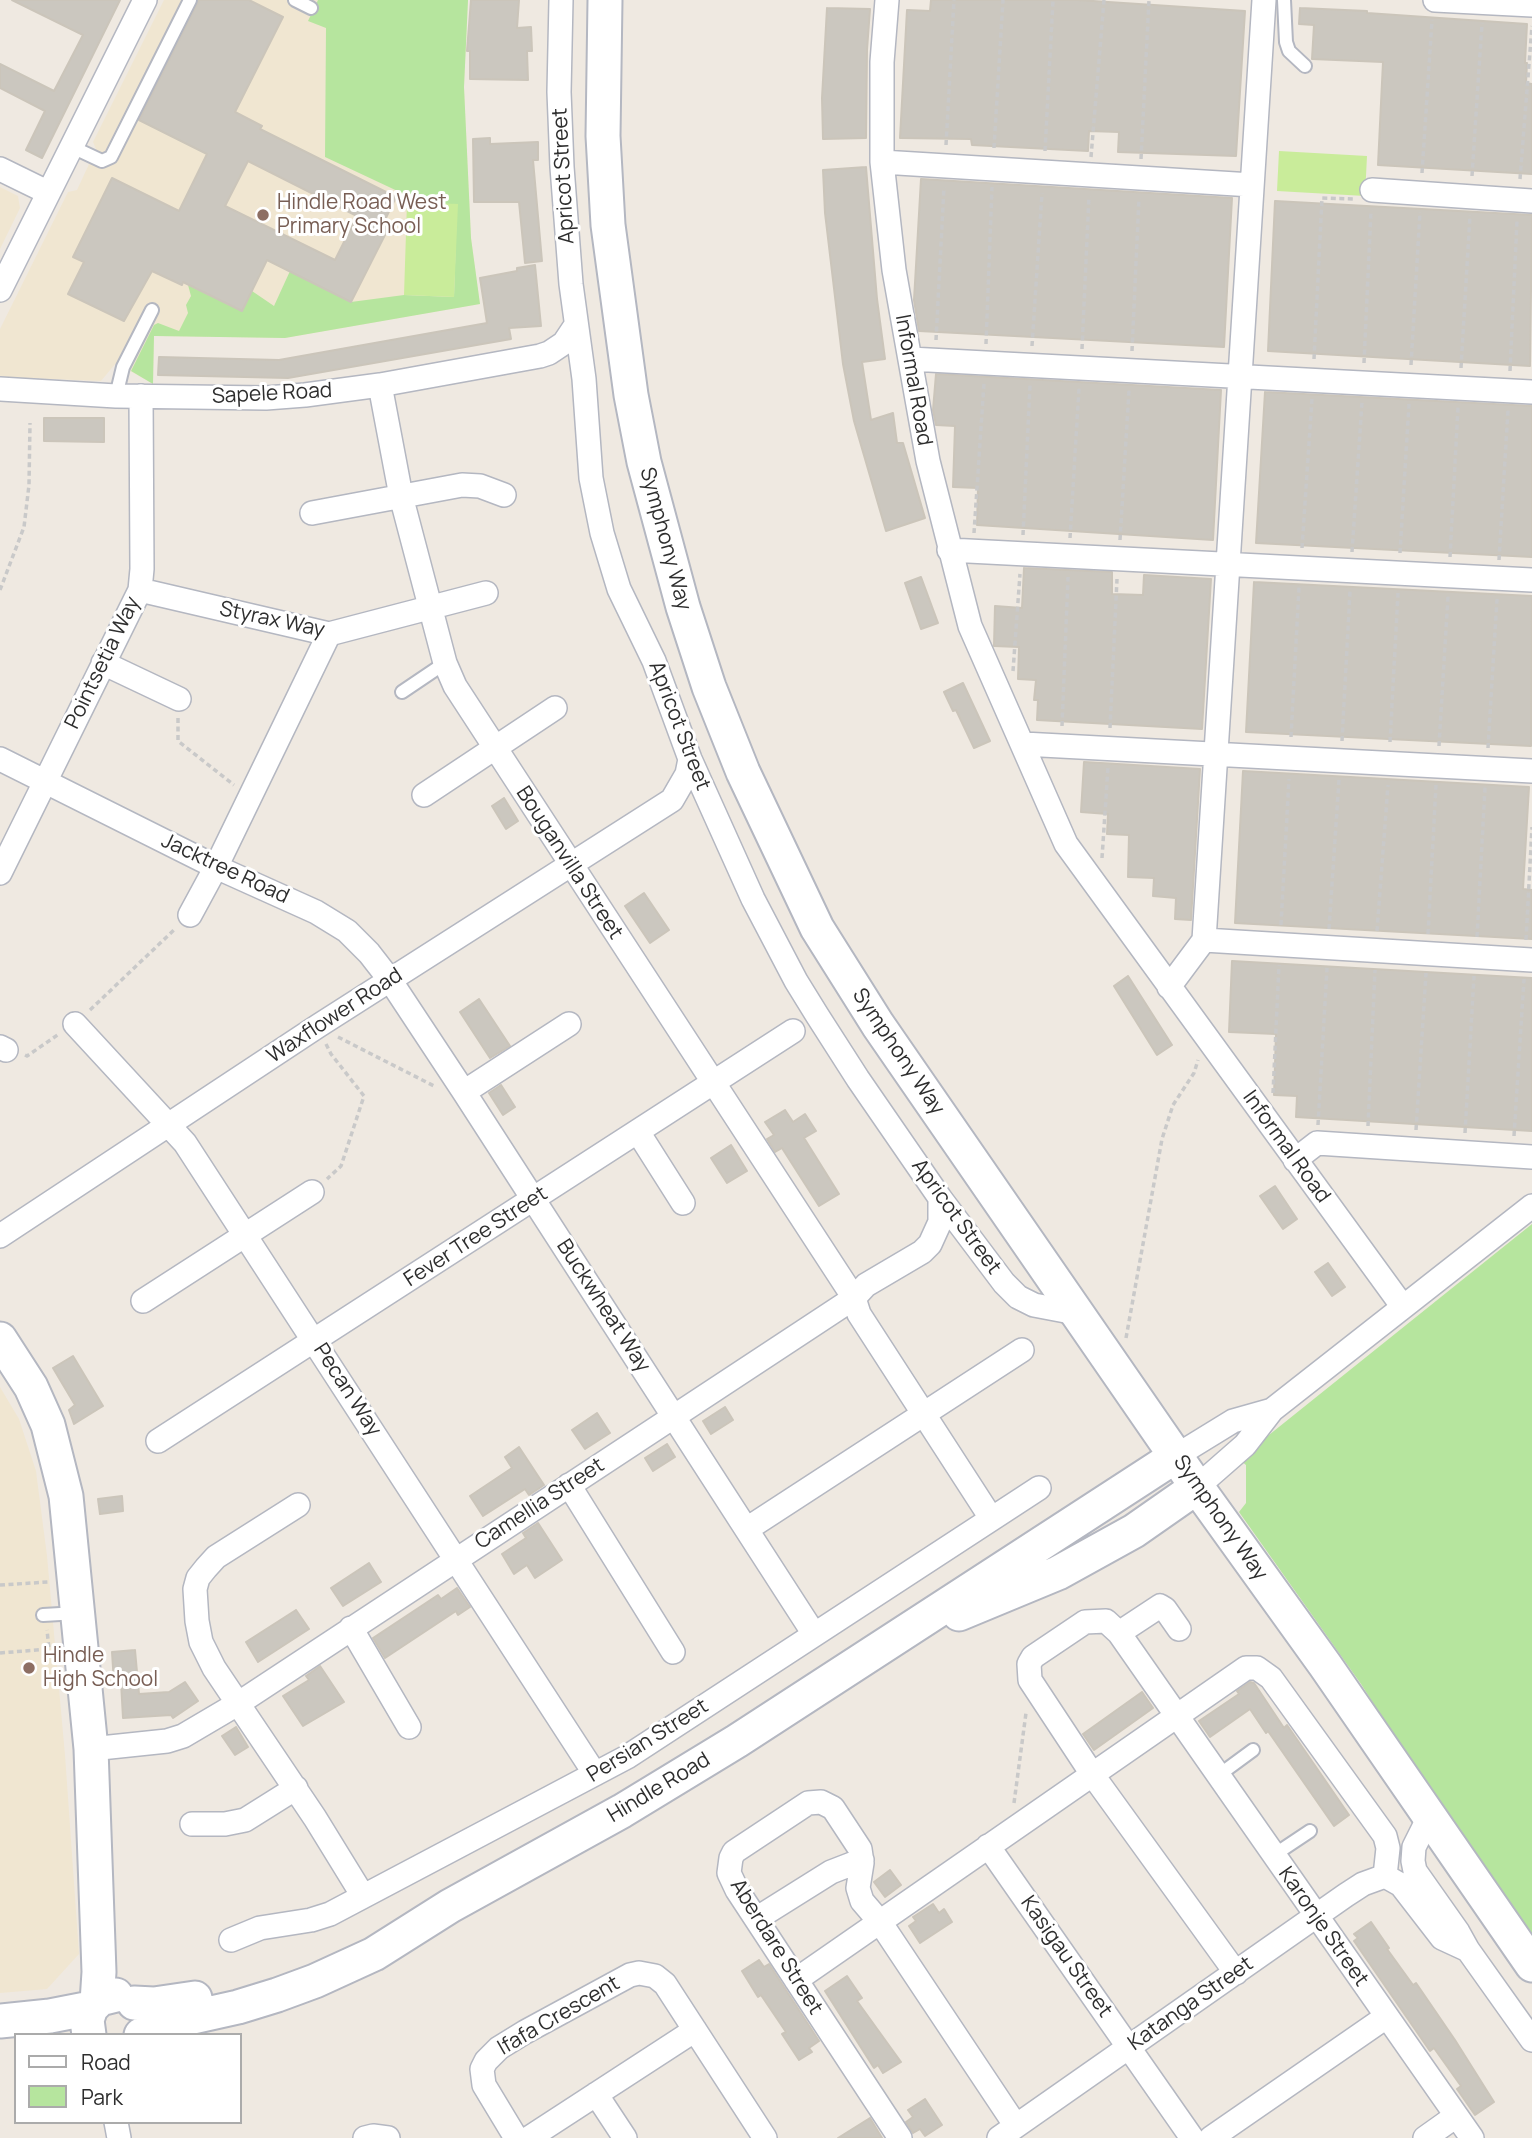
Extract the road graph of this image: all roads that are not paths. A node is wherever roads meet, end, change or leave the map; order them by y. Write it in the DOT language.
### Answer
graph roads {
  1 [pos="145,0"];
  2 [pos="190,0"];
  3 [pos="295,0"];
  4 [pos="605,0"];
  5 [pos="887,0"];
  6 [pos="1264,0"];
  7 [pos="1284,0"];
  8 [pos="557,5"];
  9 [pos="1532,5"];
  10 [pos="1434,7"];
  11 [pos="311,8"];
  12 [pos="1305,66"];
  13 [pos="70,146"];
  14 [pos="883,162"];
  15 [pos="0,169"];
  16 [pos="1252,185"];
  17 [pos="47,192"];
  18 [pos="1371,195"];
  19 [pos="1525,200"];
  20 [pos="0,290"];
  21 [pos="152,310"];
  22 [pos="576,325"];
  23 [pos="540,356"];
  24 [pos="909,359"];
  25 [pos="1240,377"];
  26 [pos="584,379"];
  27 [pos="380,386"];
  28 [pos="0,389"];
  29 [pos="1521,391"];
  30 [pos="116,396"];
  31 [pos="141,396"];
  32 [pos="504,495"];
  33 [pos="401,496"];
  34 [pos="312,513"];
  35 [pos="949,550"];
  36 [pos="1228,565"];
  37 [pos="1532,580"];
  38 [pos="139,590"];
  39 [pos="486,593"];
  40 [pos="431,609"];
  41 [pos="329,634"];
  42 [pos="103,663"];
  43 [pos="445,663"];
  44 [pos="402,692"];
  45 [pos="179,699"];
  46 [pos="555,708"];
  47 [pos="1023,744"];
  48 [pos="495,748"];
  49 [pos="1216,754"];
  50 [pos="0,759"];
  51 [pos="690,759"];
  52 [pos="1532,771"];
  53 [pos="44,781"];
  54 [pos="424,795"];
  55 [pos="672,800"];
  56 [pos="715,814"];
  57 [pos="570,865"];
  58 [pos="216,867"];
  59 [pos="0,873"];
  60 [pos="190,915"];
  61 [pos="1205,940"];
  62 [pos="1529,960"];
  63 [pos="390,980"];
  64 [pos="1169,987"];
  65 [pos="75,1024"];
  66 [pos="569,1024"];
  67 [pos="793,1031"];
  68 [pos="712,1084"];
  69 [pos="461,1088"];
  70 [pos="170,1126"];
  71 [pos="638,1132"];
  72 [pos="1522,1156"];
  73 [pos="1295,1160"];
  74 [pos="312,1192"];
  75 [pos="940,1198"];
  76 [pos="533,1199"];
  77 [pos="683,1203"];
  78 [pos="1532,1206"];
  79 [pos="0,1236"];
  80 [pos="246,1236"];
  81 [pos="854,1298"];
  82 [pos="143,1301"];
  83 [pos="1403,1307"];
  84 [pos="1076,1313"];
  85 [pos="0,1339"];
  86 [pos="315,1340"];
  87 [pos="1022,1350"];
  88 [pos="1272,1410"];
  89 [pos="924,1414"];
  90 [pos="674,1416"];
  91 [pos="158,1441"];
  92 [pos="1176,1456"];
  93 [pos="569,1485"];
  94 [pos="1197,1487"];
  95 [pos="1039,1488"];
  96 [pos="298,1505"];
  97 [pos="991,1518"];
  98 [pos="747,1529"];
  99 [pos="456,1559"];
  100 [pos="78,1613"];
  101 [pos="45,1620"];
  102 [pos="351,1628"];
  103 [pos="1180,1629"];
  104 [pos="1119,1633"];
  105 [pos="814,1634"];
  106 [pos="673,1652"];
  107 [pos="862,1660"];
  108 [pos="239,1703"];
  109 [pos="1177,1715"];
  110 [pos="409,1727"];
  111 [pos="1253,1750"];
  112 [pos="92,1764"];
  113 [pos="1092,1773"];
  114 [pos="595,1774"];
  115 [pos="1219,1774"];
  116 [pos="296,1788"];
  117 [pos="1429,1817"];
  118 [pos="192,1824"];
  119 [pos="1310,1831"];
  120 [pos="988,1846"];
  121 [pos="1274,1855"];
  122 [pos="862,1860"];
  123 [pos="1385,1876"];
  124 [pos="363,1896"];
  125 [pos="1316,1917"];
  126 [pos="756,1919"];
  127 [pos="880,1922"];
  128 [pos="231,1940"];
  129 [pos="1468,1950"];
  130 [pos="1532,1965"];
  131 [pos="1236,1973"];
  132 [pos="796,1980"];
  133 [pos="117,2016"];
  134 [pos="1386,2017"];
  135 [pos="0,2021"];
  136 [pos="695,2030"];
  137 [pos="1532,2040"];
  138 [pos="1129,2047"];
  139 [pos="596,2094"];
  140 [pos="1456,2116"];
  141 [pos="1008,2132"];
  142 [pos="365,2138"];
  143 [pos="388,2138"];
  144 [pos="516,2138"];
  145 [pos="529,2138"];
  146 [pos="625,2138"];
  147 [pos="765,2138"];
  148 [pos="900,2138"];
  149 [pos="1192,2138"];
  150 [pos="1211,2138"];
  151 [pos="1425,2138"];
  152 [pos="1472,2138"];
  1 -- 13 [label="street"];
  2 -- 13 [label="lane"];
  3 -- 11 [label="lane"];
  4 -- 84 [label="main road, Symphony Way"];
  5 -- 14 [label="street, Informal Road"];
  6 -- 16 [label="street"];
  7 -- 12 [label="lane"];
  8 -- 22 [label="street, Apricot Street"];
  9 -- 10 [label="street"];
  13 -- 17 [label="street"];
  14 -- 16 [label="street"];
  14 -- 24 [label="street, Informal Road"];
  15 -- 17 [label="street"];
  16 -- 25 [label="street"];
  17 -- 20 [label="street"];
  18 -- 19 [label="street"];
  21 -- 30 [label="lane"];
  22 -- 23 [label="street, Sapele Road"];
  22 -- 26 [label="street, Apricot Street"];
  23 -- 26 [label="street"];
  23 -- 27 [label="street, Sapele Road"];
  24 -- 25 [label="street"];
  24 -- 35 [label="street, Informal Road"];
  25 -- 29 [label="street"];
  25 -- 36 [label="street"];
  26 -- 51 [label="street, Apricot Street"];
  27 -- 31 [label="street, Sapele Road"];
  27 -- 33 [label="street, Bouganvilla Street"];
  28 -- 30 [label="street, Sapele Road"];
  30 -- 31 [label="street, Sapele Road"];
  31 -- 38 [label="street, Pointsetia Way"];
  32 -- 33 [label="street"];
  33 -- 34 [label="street"];
  33 -- 40 [label="street, Bouganvilla Street"];
  35 -- 36 [label="street"];
  35 -- 47 [label="street, Informal Road"];
  36 -- 37 [label="street"];
  36 -- 49 [label="street"];
  38 -- 41 [label="street, Styrax Way"];
  38 -- 42 [label="street, Pointsetia Way"];
  39 -- 40 [label="street, Styrax Way"];
  40 -- 41 [label="street, Styrax Way"];
  40 -- 43 [label="street, Bouganvilla Street"];
  41 -- 58 [label="street"];
  42 -- 45 [label="street"];
  42 -- 53 [label="street, Pointsetia Way"];
  43 -- 44 [label="lane"];
  43 -- 48 [label="street, Bouganvilla Street"];
  46 -- 48 [label="street"];
  47 -- 49 [label="street"];
  47 -- 64 [label="street, Informal Road"];
  48 -- 54 [label="street"];
  48 -- 57 [label="street, Bouganvilla Street"];
  49 -- 52 [label="street"];
  49 -- 61 [label="street"];
  50 -- 53 [label="street, Jacktree Road"];
  51 -- 55 [label="street"];
  51 -- 56 [label="street, Apricot Street"];
  53 -- 58 [label="street, Jacktree Road"];
  53 -- 59 [label="street, Pointsetia Way"];
  55 -- 56 [label="street"];
  55 -- 57 [label="street, Waxflower Road"];
  56 -- 75 [label="street, Apricot Street"];
  57 -- 63 [label="street, Waxflower Road"];
  57 -- 68 [label="street, Bouganvilla Street"];
  58 -- 60 [label="street"];
  58 -- 63 [label="street, Jacktree Road"];
  61 -- 62 [label="street"];
  61 -- 64 [label="street"];
  63 -- 69 [label="street, Buckwheat Way"];
  63 -- 70 [label="street, Waxflower Road"];
  64 -- 73 [label="street, Informal Road"];
  65 -- 70 [label="street, Pecan Way"];
  66 -- 69 [label="street"];
  67 -- 68 [label="street, Fever Tree Street"];
  68 -- 71 [label="street, Fever Tree Street"];
  68 -- 81 [label="street, Bouganvilla Street"];
  69 -- 76 [label="street, Buckwheat Way"];
  70 -- 79 [label="street, Waxflower Road"];
  70 -- 80 [label="street, Pecan Way"];
  71 -- 76 [label="street, Fever Tree Street"];
  71 -- 77 [label="street"];
  72 -- 73 [label="street"];
  73 -- 83 [label="street, Informal Road"];
  74 -- 80 [label="street"];
  75 -- 81 [label="street, Camellia Street"];
  75 -- 84 [label="street, Apricot Street"];
  76 -- 86 [label="street, Fever Tree Street"];
  76 -- 90 [label="street, Buckwheat Way"];
  78 -- 83 [label="street"];
  80 -- 82 [label="street"];
  80 -- 86 [label="street, Pecan Way"];
  81 -- 89 [label="street, Bouganvilla Street"];
  81 -- 90 [label="street, Camellia Street"];
  83 -- 88 [label="street"];
  84 -- 92 [label="main road, Symphony Way"];
  85 -- 100 [label="main road"];
  86 -- 91 [label="street, Fever Tree Street"];
  86 -- 99 [label="street, Pecan Way"];
  87 -- 89 [label="street"];
  88 -- 92 [label="street"];
  88 -- 94 [label="street"];
  89 -- 97 [label="street, Bouganvilla Street"];
  89 -- 98 [label="street"];
  90 -- 93 [label="street, Camellia Street"];
  90 -- 98 [label="street, Buckwheat Way"];
  92 -- 94 [label="main road, Symphony Way"];
  92 -- 107 [label="main road, Hindle Road"];
  93 -- 99 [label="street, Camellia Street"];
  93 -- 106 [label="street"];
  94 -- 107 [label="main road, Hindle Road"];
  94 -- 117 [label="main road, Symphony Way"];
  95 -- 97 [label="street, Persian Street"];
  96 -- 108 [label="street"];
  97 -- 105 [label="street, Persian Street"];
  98 -- 105 [label="street, Buckwheat Way"];
  99 -- 102 [label="street, Camellia Street"];
  99 -- 114 [label="street, Pecan Way"];
  100 -- 101 [label="lane"];
  100 -- 112 [label="main road"];
  102 -- 108 [label="street, Camellia Street"];
  102 -- 110 [label="street"];
  103 -- 104 [label="street"];
  104 -- 109 [label="street, Karonje Street"];
  104 -- 113 [label="street"];
  105 -- 114 [label="street, Persian Street"];
  107 -- 133 [label="main road, Hindle Road"];
  108 -- 112 [label="street, Camellia Street"];
  108 -- 116 [label="street"];
  109 -- 113 [label="street"];
  109 -- 115 [label="street, Karonje Street"];
  109 -- 123 [label="street"];
  111 -- 115 [label="lane"];
  112 -- 133 [label="main road"];
  113 -- 120 [label="street"];
  113 -- 131 [label="street"];
  114 -- 124 [label="street, Persian Street"];
  115 -- 121 [label="street, Karonje Street"];
  116 -- 118 [label="street"];
  116 -- 124 [label="street"];
  117 -- 129 [label="street"];
  117 -- 130 [label="main road, Symphony Way"];
  119 -- 121 [label="lane"];
  120 -- 127 [label="street"];
  120 -- 138 [label="street, Kasigau Street"];
  121 -- 125 [label="street, Karonje Street"];
  122 -- 126 [label="street"];
  122 -- 126 [label="street, Aberdare Street"];
  122 -- 127 [label="street, Aberdare Street"];
  123 -- 125 [label="street, Katanga Street"];
  123 -- 129 [label="street"];
  124 -- 128 [label="street, Persian Street"];
  125 -- 131 [label="street, Katanga Street"];
  125 -- 134 [label="street, Karonje Street"];
  126 -- 132 [label="street, Aberdare Street"];
  127 -- 132 [label="street"];
  127 -- 141 [label="street, Aberdare Street"];
  129 -- 137 [label="street"];
  131 -- 138 [label="street, Katanga Street"];
  132 -- 148 [label="street, Aberdare Street"];
  133 -- 135 [label="main road, Hindle Road"];
  134 -- 140 [label="street, Karonje Street"];
  134 -- 150 [label="street"];
  136 -- 139 [label="street"];
  136 -- 144 [label="street, Ifafa Crescent"];
  136 -- 147 [label="street"];
  138 -- 141 [label="street, Katanga Street"];
  138 -- 149 [label="street, Kasigau Street"];
  139 -- 145 [label="street"];
  139 -- 146 [label="street"];
  140 -- 151 [label="street"];
  140 -- 152 [label="street, Karonje Street"];
  142 -- 143 [label="street"];
}
